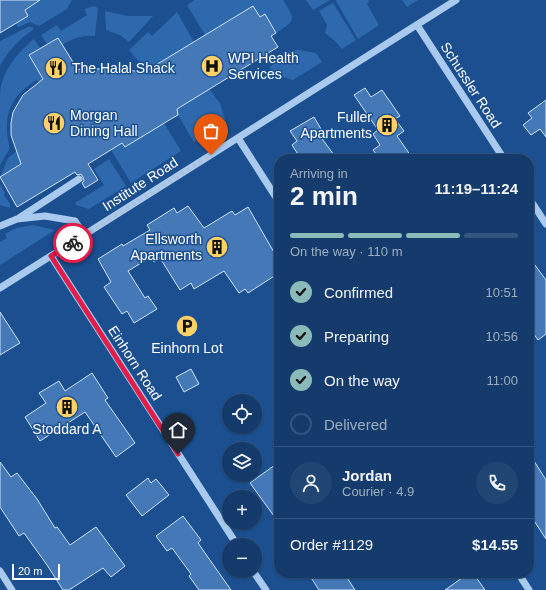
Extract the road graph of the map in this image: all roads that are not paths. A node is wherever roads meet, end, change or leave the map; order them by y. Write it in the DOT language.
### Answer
graph roads {
  1 [pos="456,0"];
  2 [pos="416,25"];
  3 [pos="238,138"];
  4 [pos="501,154"];
  5 [pos="79,179"];
  6 [pos="274,194"];
  7 [pos="534,206"];
  8 [pos="17,219"];
  9 [pos="546,224"];
  10 [pos="0,226"];
  11 [pos="84,235"];
  12 [pos="51,256"];
  13 [pos="0,288"];
  14 [pos="232,538"];
  15 [pos="0,571"];
  16 [pos="258,578"];
  17 [pos="521,578"];
  18 [pos="12,590"];
  19 [pos="266,590"];
  20 [pos="529,590"];
  1 -- 2 [label="street, Institute Road"];
  2 -- 3 [label="street, Institute Road"];
  2 -- 4 [label="street, Schussler Road"];
  3 -- 6 [label="street"];
  3 -- 11 [label="street, Institute Road"];
  5 -- 8 [label="street"];
  7 -- 9 [label="street"];
  8 -- 10 [label="street"];
  8 -- 11 [label="street"];
  11 -- 12 [label="street, Institute Road"];
  12 -- 13 [label="street, Institute Road"];
  12 -- 14 [label="street, Einhorn Road"];
  15 -- 18 [label="street"];
  16 -- 19 [label="street"];
  17 -- 20 [label="street"];
}
